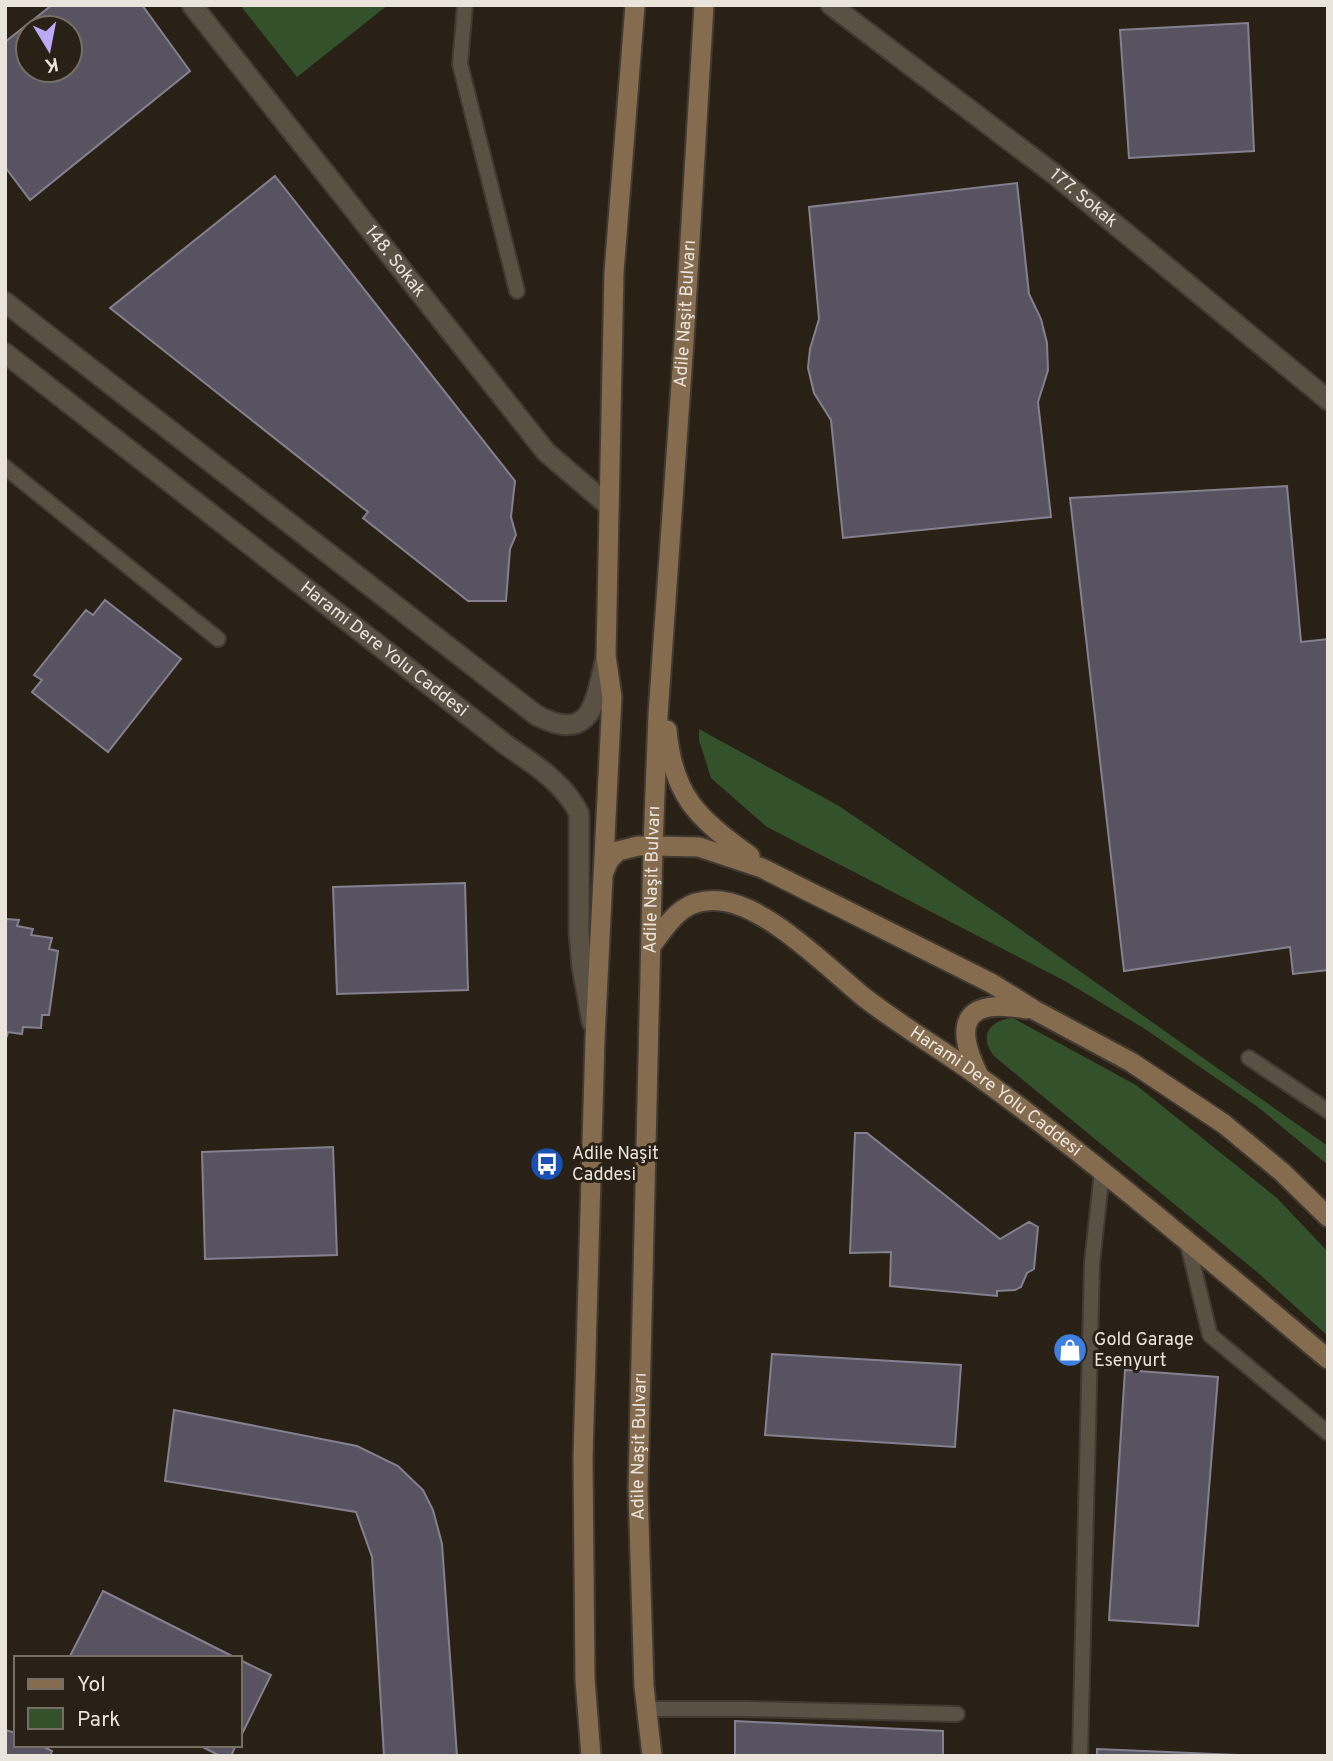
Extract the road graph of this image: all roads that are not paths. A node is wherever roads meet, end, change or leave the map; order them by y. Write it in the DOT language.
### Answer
graph roads {
  1 [pos="192,5"];
  2 [pos="465,5"];
  3 [pos="635,5"];
  4 [pos="704,5"];
  5 [pos="831,5"];
  6 [pos="517,291"];
  7 [pos="5,302"];
  8 [pos="5,353"];
  9 [pos="1328,400"];
  10 [pos="5,467"];
  11 [pos="609,506"];
  12 [pos="218,639"];
  13 [pos="606,656"];
  14 [pos="661,661"];
  15 [pos="653,846"];
  16 [pos="604,873"];
  17 [pos="777,875"];
  18 [pos="651,946"];
  19 [pos="1036,1011"];
  20 [pos="595,1038"];
  21 [pos="1249,1058"];
  22 [pos="978,1075"];
  23 [pos="1328,1111"];
  24 [pos="1102,1172"];
  25 [pos="1328,1217"];
  26 [pos="1187,1241"];
  27 [pos="1328,1359"];
  28 [pos="1328,1433"];
  29 [pos="647,1709"];
  30 [pos="957,1714"];
  31 [pos="591,1756"];
  32 [pos="652,1756"];
  33 [pos="1080,1756"];
  1 -- 11 [label="street, 148. Sokak"];
  2 -- 6 [label="lane"];
  3 -- 11 [label="main road"];
  4 -- 14 [label="main road, Adile Naşit Bulvarı"];
  5 -- 9 [label="street, 177. Sokak"];
  7 -- 13 [label="street"];
  8 -- 20 [label="street, Harami Dere Yolu Caddesi"];
  10 -- 12 [label="lane"];
  11 -- 13 [label="main road"];
  13 -- 16 [label="main road"];
  14 -- 15 [label="main road, Adile Naşit Bulvarı"];
  14 -- 17 [label="main road"];
  15 -- 16 [label="main road"];
  15 -- 17 [label="main road"];
  15 -- 18 [label="main road, Adile Naşit Bulvarı"];
  16 -- 20 [label="main road"];
  17 -- 19 [label="main road"];
  18 -- 22 [label="main road, Harami Dere Yolu Caddesi"];
  18 -- 29 [label="main road, Adile Naşit Bulvarı"];
  19 -- 22 [label="main road"];
  19 -- 25 [label="main road"];
  20 -- 31 [label="main road"];
  21 -- 23 [label="lane"];
  22 -- 24 [label="main road, Harami Dere Yolu Caddesi"];
  24 -- 26 [label="main road, Harami Dere Yolu Caddesi"];
  24 -- 33 [label="lane"];
  26 -- 27 [label="main road, Harami Dere Yolu Caddesi"];
  26 -- 28 [label="lane"];
  29 -- 30 [label="lane"];
  29 -- 32 [label="main road, Adile Naşit Bulvarı"];
}
